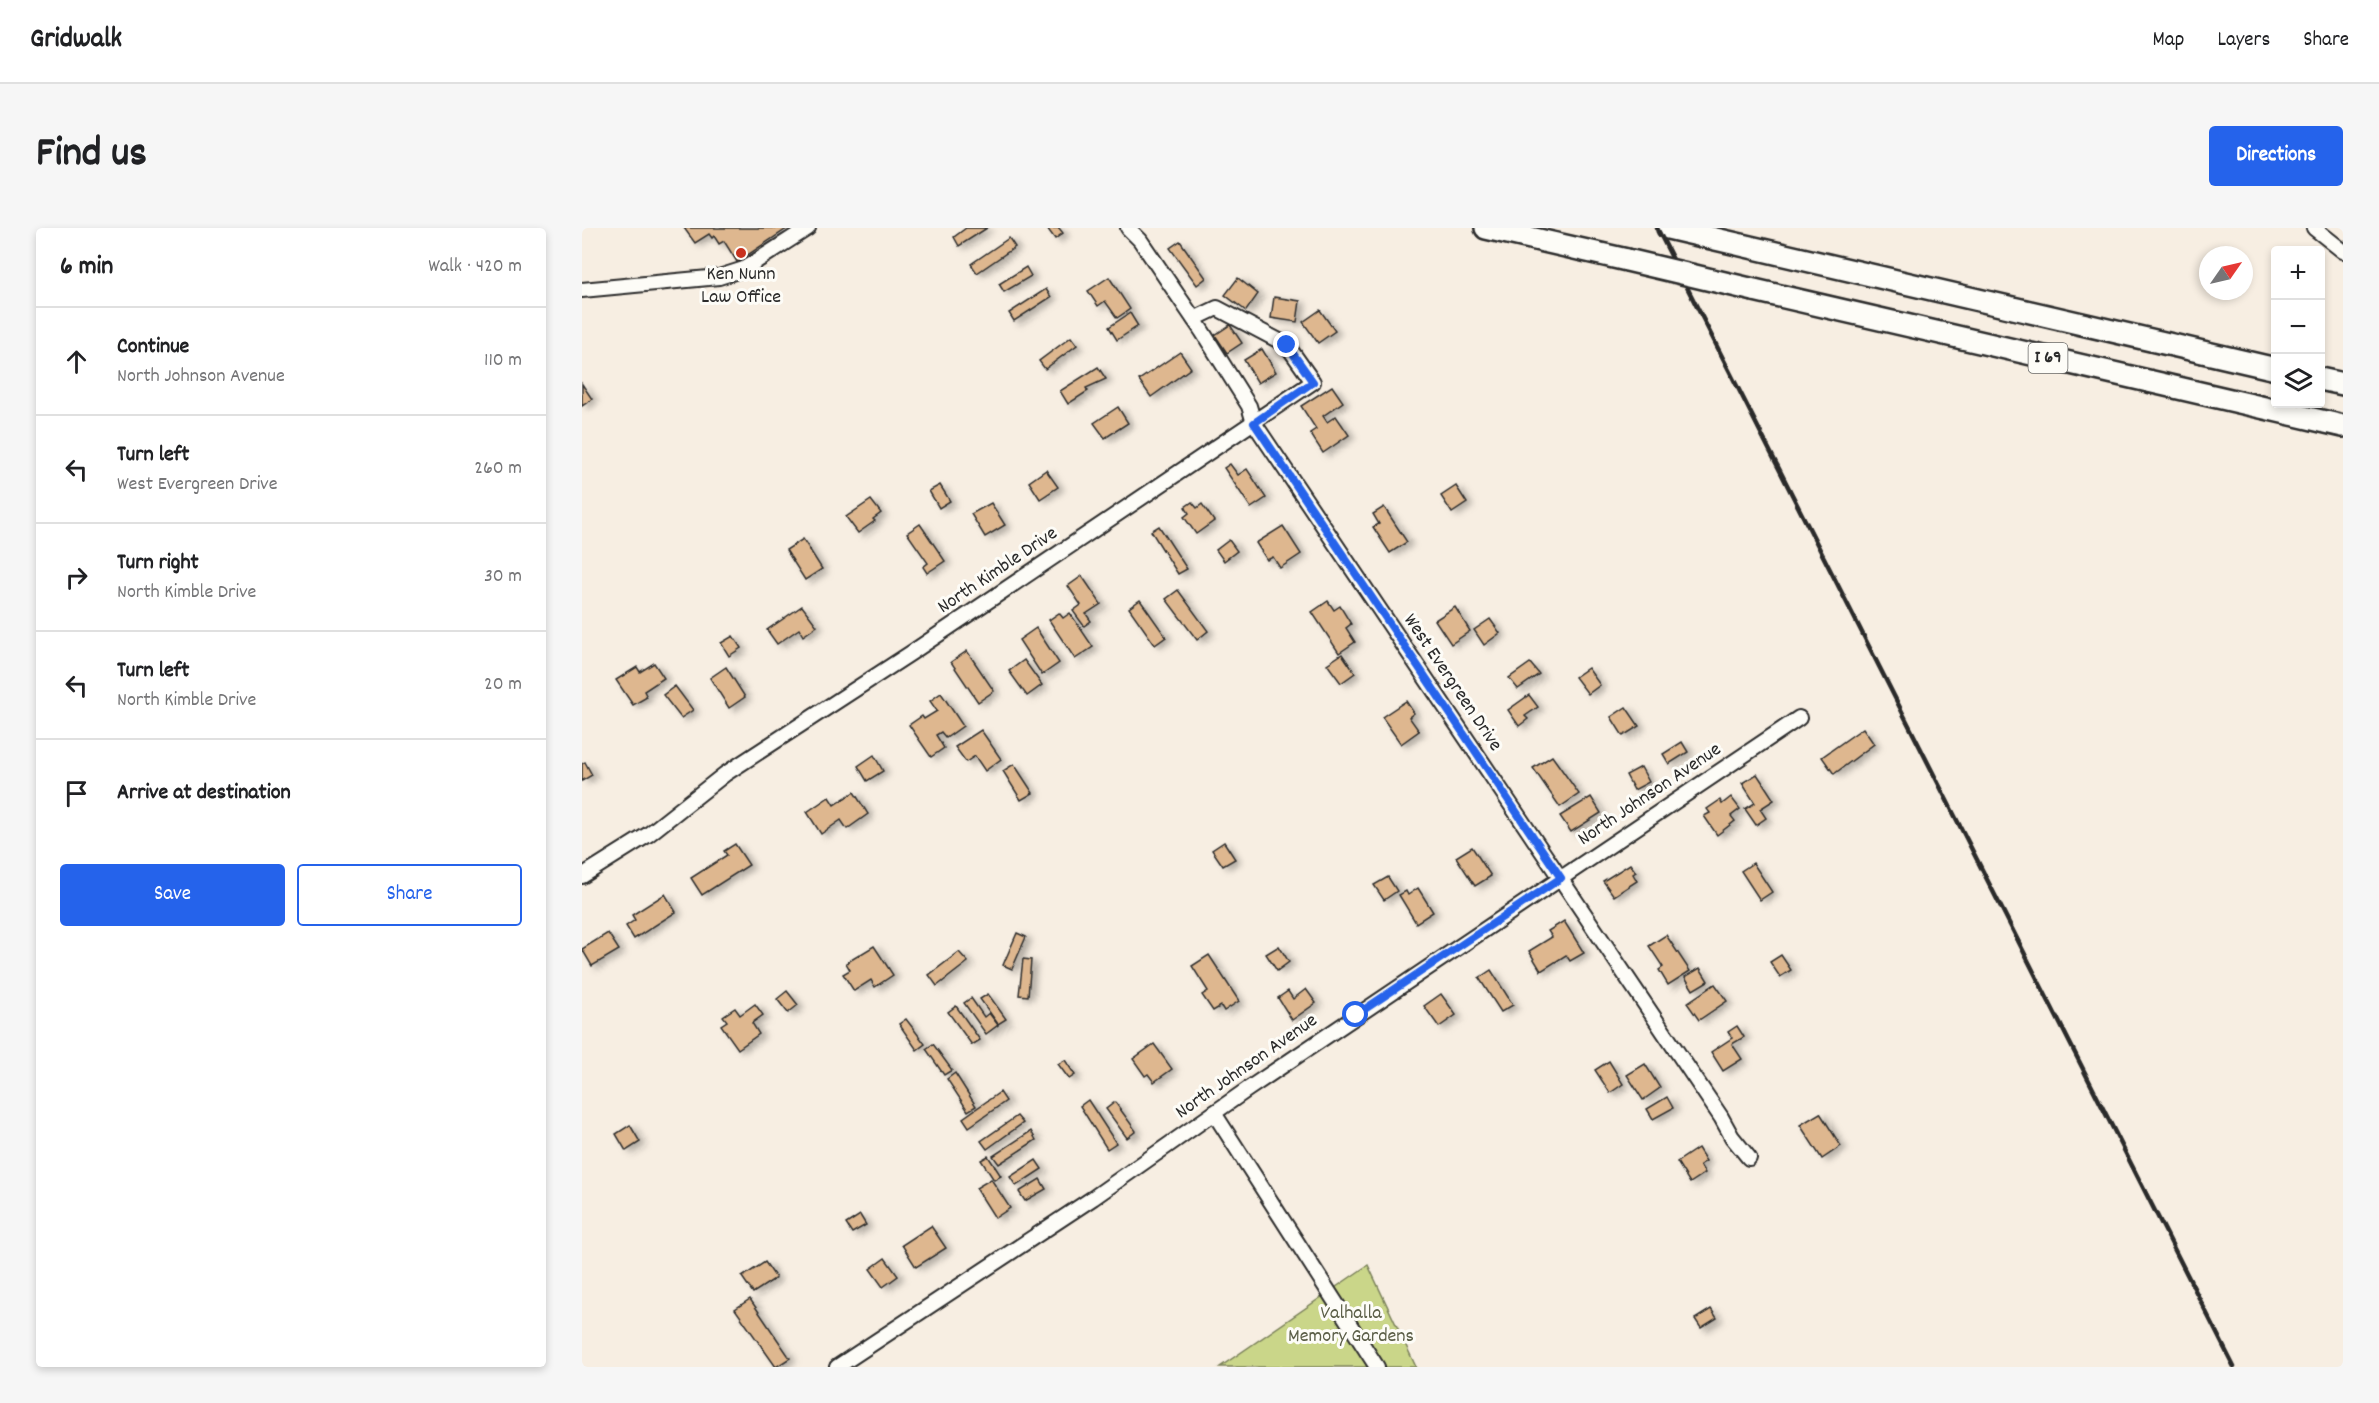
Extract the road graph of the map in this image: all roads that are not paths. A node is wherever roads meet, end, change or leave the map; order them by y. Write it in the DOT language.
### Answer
graph roads {
  1 [pos="808,228"];
  2 [pos="1128,228"];
  3 [pos="1486,228"];
  4 [pos="1668,228"];
  5 [pos="2314,228"];
  6 [pos="2343,251"];
  7 [pos="582,290"];
  8 [pos="1194,319"];
  9 [pos="2271,368"];
  10 [pos="2325,380"];
  11 [pos="2343,384"];
  12 [pos="1254,423"];
  13 [pos="2343,426"];
  14 [pos="1799,718"];
  15 [pos="582,876"];
  16 [pos="1561,878"];
  17 [pos="1214,1113"];
  18 [pos="1749,1158"];
  19 [pos="837,1367"];
  20 [pos="1377,1367"];
  1 -- 7 [label="street"];
  2 -- 8 [label="street, West Evergreen Drive"];
  3 -- 13 [label="highway, I 69, bridge"];
  4 -- 9 [label="highway, I 69"];
  5 -- 6 [label="street"];
  8 -- 12 [label="street, West Evergreen Drive"];
  8 -- 12 [label="street, North Kimble Drive"];
  10 -- 11 [label="highway"];
  12 -- 15 [label="street, North Kimble Drive"];
  12 -- 16 [label="street, West Evergreen Drive"];
  14 -- 16 [label="street, North Johnson Avenue"];
  16 -- 17 [label="street, North Johnson Avenue"];
  16 -- 18 [label="street, West Evergreen Drive"];
  17 -- 19 [label="street, North Johnson Avenue"];
  17 -- 20 [label="street"];
}
